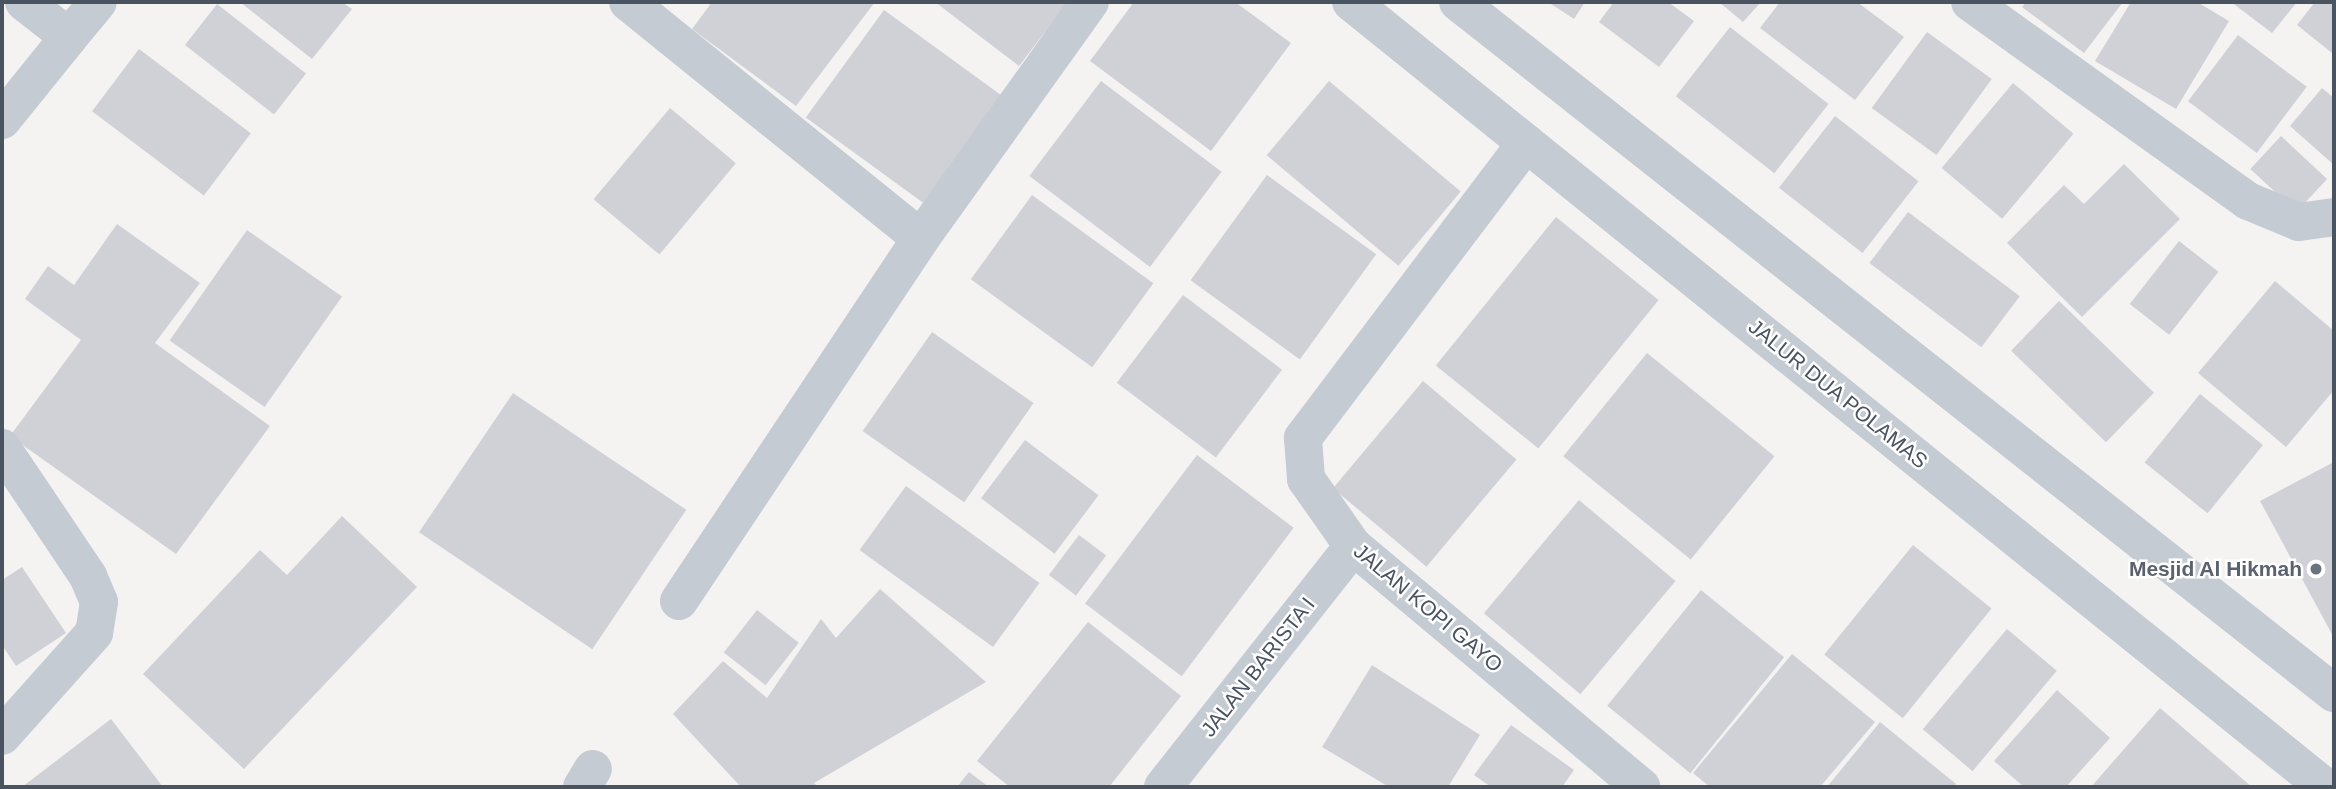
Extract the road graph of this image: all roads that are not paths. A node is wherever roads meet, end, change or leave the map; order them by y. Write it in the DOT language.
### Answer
graph roads {
  1 [pos="24,2"];
  2 [pos="98,2"];
  3 [pos="628,2"];
  4 [pos="1090,2"];
  5 [pos="1351,2"];
  6 [pos="1458,2"];
  7 [pos="1970,2"];
  8 [pos="69,37"];
  9 [pos="2,120"];
  10 [pos="1527,144"];
  11 [pos="2334,217"];
  12 [pos="921,238"];
  13 [pos="2,448"];
  14 [pos="1353,546"];
  15 [pos="679,601"];
  16 [pos="2334,693"];
  17 [pos="2,736"];
  18 [pos="1624,782"];
  19 [pos="1163,787"];
  20 [pos="2325,787"];
  1 -- 8 [label="street"];
  2 -- 8 [label="street"];
  3 -- 12 [label="street"];
  4 -- 12 [label="street"];
  5 -- 10 [label="street, JALUR DUA POLAMAS"];
  6 -- 16 [label="street"];
  7 -- 11 [label="street"];
  8 -- 9 [label="street"];
  10 -- 14 [label="street, JALAN KOPI GAYO"];
  10 -- 20 [label="street, JALUR DUA POLAMAS"];
  12 -- 15 [label="street"];
  13 -- 17 [label="street"];
  14 -- 18 [label="street, JALAN KOPI GAYO"];
  14 -- 19 [label="street, JALAN BARISTA I"];
}
